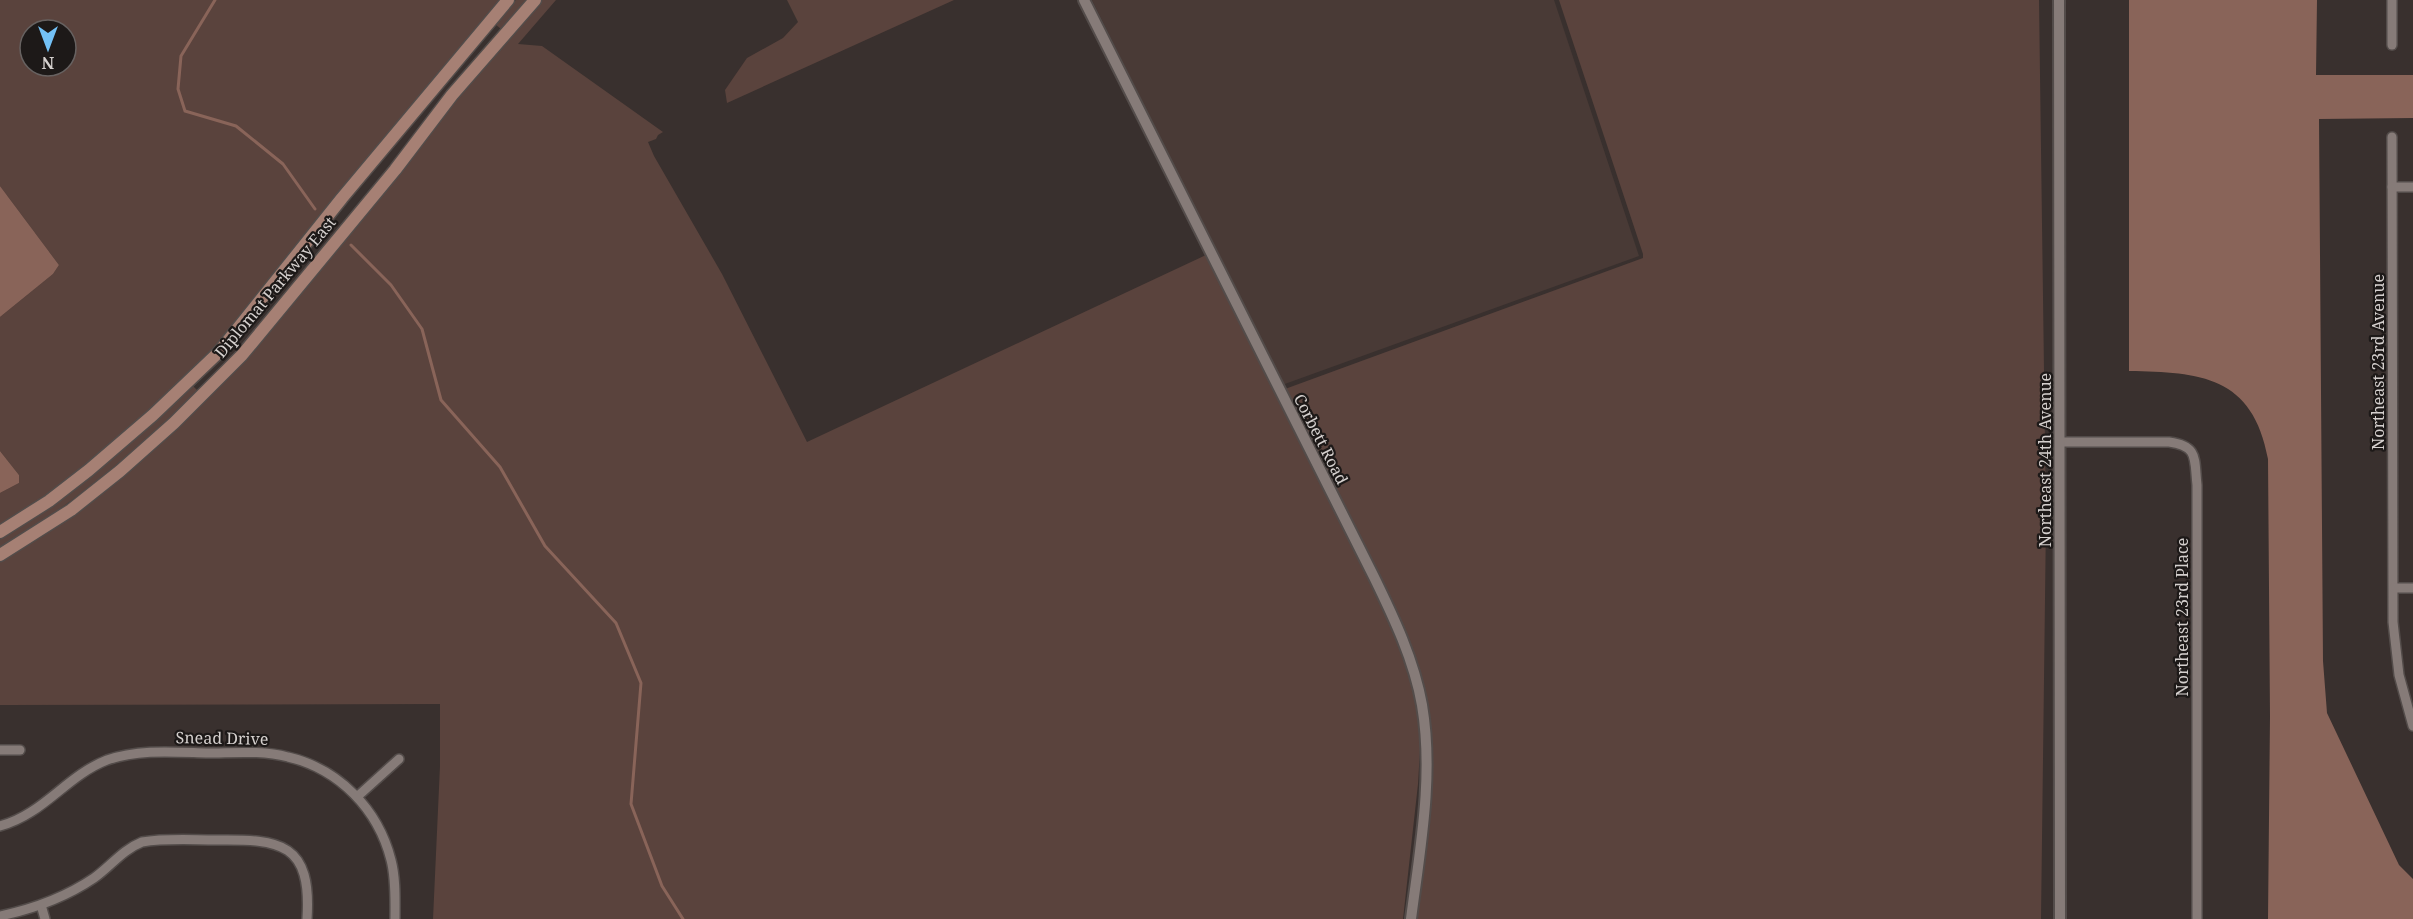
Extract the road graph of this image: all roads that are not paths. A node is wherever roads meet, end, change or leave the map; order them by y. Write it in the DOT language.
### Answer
graph roads {
  1 [pos="508,0"];
  2 [pos="535,0"];
  3 [pos="1084,0"];
  4 [pos="2059,0"];
  5 [pos="2392,0"];
  6 [pos="482,30"];
  7 [pos="497,42"];
  8 [pos="2392,45"];
  9 [pos="2392,137"];
  10 [pos="2392,187"];
  11 [pos="2413,187"];
  12 [pos="193,378"];
  13 [pos="206,391"];
  14 [pos="2060,442"];
  15 [pos="0,532"];
  16 [pos="0,555"];
  17 [pos="2394,588"];
  18 [pos="2413,588"];
  19 [pos="2413,726"];
  20 [pos="0,750"];
  21 [pos="20,750"];
  22 [pos="399,759"];
  23 [pos="357,796"];
  24 [pos="0,826"];
  25 [pos="41,905"];
  26 [pos="0,916"];
  27 [pos="45,919"];
  28 [pos="307,919"];
  29 [pos="394,919"];
  30 [pos="1411,919"];
  31 [pos="2060,919"];
  32 [pos="2197,919"];
  1 -- 6 [label="main road, Diplomat Parkway East"];
  2 -- 7 [label="main road, Diplomat Parkway East"];
  3 -- 30 [label="street, Corbett Road"];
  4 -- 14 [label="street, Northeast 24th Avenue"];
  5 -- 8 [label="street"];
  6 -- 7 [label="main road"];
  6 -- 12 [label="main road, Diplomat Parkway East"];
  7 -- 13 [label="main road, Diplomat Parkway East"];
  9 -- 10 [label="street, Northeast 23rd Avenue"];
  10 -- 11 [label="street"];
  10 -- 17 [label="street, Northeast 23rd Avenue"];
  12 -- 13 [label="main road"];
  12 -- 15 [label="main road, Diplomat Parkway East"];
  13 -- 16 [label="main road, Diplomat Parkway East"];
  14 -- 31 [label="street, Northeast 24th Avenue"];
  14 -- 32 [label="street, Northeast 23rd Place"];
  17 -- 18 [label="street"];
  17 -- 19 [label="street, Northeast 23rd Avenue"];
  20 -- 21 [label="street"];
  22 -- 23 [label="street"];
  23 -- 24 [label="street, Snead Drive"];
  23 -- 29 [label="street, Snead Drive"];
  25 -- 26 [label="street"];
  25 -- 27 [label="street"];
  25 -- 28 [label="street"];
}
